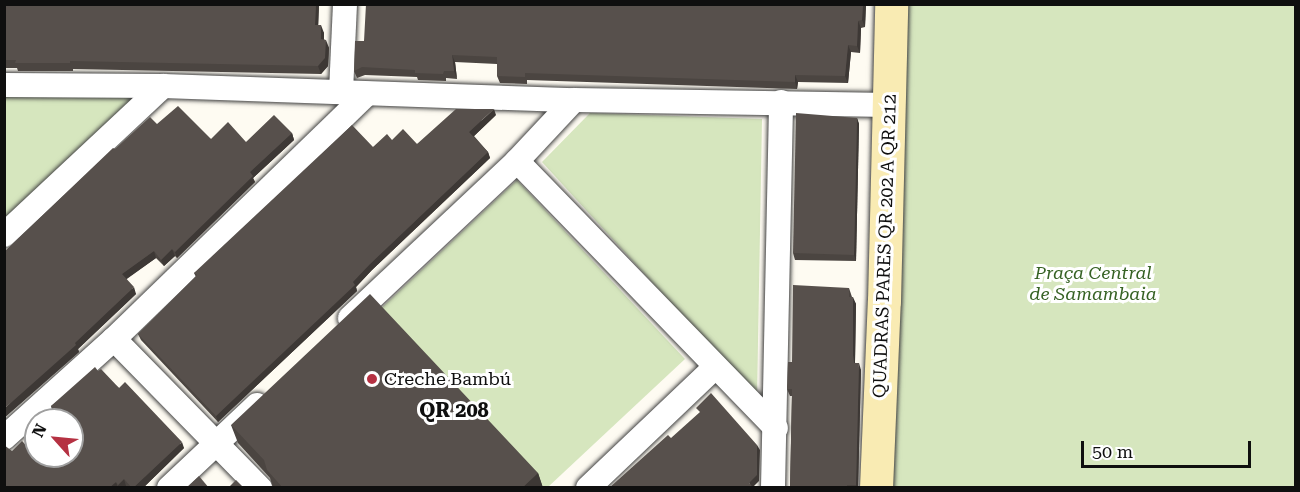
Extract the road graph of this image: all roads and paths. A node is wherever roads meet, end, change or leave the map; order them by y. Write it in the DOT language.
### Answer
graph roads {
  1 [pos="345,4"];
  2 [pos="891,4"];
  3 [pos="4,85"];
  4 [pos="163,86"];
  5 [pos="341,92"];
  6 [pos="367,94"];
  7 [pos="574,100"];
  8 [pos="781,102"];
  9 [pos="890,105"];
  10 [pos="517,161"];
  11 [pos="4,235"];
  12 [pos="329,338"];
  13 [pos="114,339"];
  14 [pos="715,367"];
  15 [pos="278,386"];
  16 [pos="776,428"];
  17 [pos="4,438"];
  18 [pos="218,442"];
  19 [pos="169,488"];
  20 [pos="260,488"];
  21 [pos="588,488"];
  22 [pos="773,488"];
  23 [pos="876,488"];
  1 -- 5 [label="street"];
  2 -- 9 [label="street, QUADRAS PARES QR 202 A QR 212"];
  3 -- 4 [label="street"];
  4 -- 5 [label="street"];
  4 -- 11 [label="street"];
  5 -- 6 [label="street"];
  6 -- 7 [label="street"];
  6 -- 13 [label="street"];
  7 -- 8 [label="street"];
  7 -- 10 [label="street"];
  8 -- 9 [label="street"];
  8 -- 16 [label="street"];
  9 -- 23 [label="street, QUADRAS PARES QR 202 A QR 212"];
  10 -- 12 [label="street"];
  10 -- 14 [label="street"];
  13 -- 17 [label="street"];
  13 -- 18 [label="street"];
  14 -- 16 [label="street"];
  14 -- 21 [label="street"];
  15 -- 18 [label="street"];
  16 -- 22 [label="street"];
  18 -- 19 [label="street"];
  18 -- 20 [label="street"];
}
